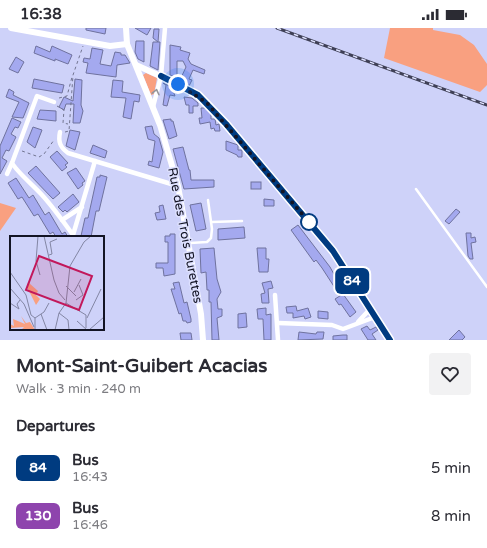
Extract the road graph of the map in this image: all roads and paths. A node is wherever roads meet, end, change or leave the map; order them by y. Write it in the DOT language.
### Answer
graph roads {
  1 [pos="12,28"];
  2 [pos="126,28"];
  3 [pos="164,28"];
  4 [pos="85,42"];
  5 [pos="127,44"];
  6 [pos="136,65"];
  7 [pos="74,75"];
  8 [pos="161,76"];
  9 [pos="67,96"];
  10 [pos="72,96"];
  11 [pos="54,102"];
  12 [pos="153,108"];
  13 [pos="69,124"];
  14 [pos="60,134"];
  15 [pos="17,149"];
  16 [pos="95,161"];
  17 [pos="12,163"];
  18 [pos="7,174"];
  19 [pos="178,186"];
  20 [pos="416,189"];
  21 [pos="208,200"];
  22 [pos="82,207"];
  23 [pos="62,220"];
  24 [pos="242,221"];
  25 [pos="212,222"];
  26 [pos="73,236"];
  27 [pos="190,243"];
  28 [pos="487,287"];
  29 [pos="275,295"];
  30 [pos="370,309"];
  31 [pos="375,317"];
  32 [pos="358,322"];
  33 [pos="278,323"];
  34 [pos="203,340"];
  35 [pos="278,340"];
  36 [pos="390,340"];
  1 -- 4 [label="street"];
  2 -- 5 [label="street, Rue des Trois Burettes"];
  3 -- 8 [label="street"];
  4 -- 5 [label="street"];
  4 -- 7 [label="path"];
  5 -- 6 [label="street, Rue des Trois Burettes"];
  6 -- 8 [label="street"];
  6 -- 12 [label="street, Rue des Trois Burettes"];
  7 -- 9 [label="path"];
  7 -- 10 [label="path"];
  12 -- 8 [label="street, one-way"];
  8 -- 30 [label="street"];
  9 -- 10 [label="path"];
  9 -- 11 [label="path"];
  10 -- 13 [label="path"];
  11 -- 13 [label="path"];
  11 -- 15 [label="street"];
  12 -- 19 [label="street, Rue des Trois Burettes"];
  13 -- 14 [label="path"];
  14 -- 15 [label="path"];
  14 -- 16 [label="street"];
  15 -- 17 [label="street"];
  16 -- 19 [label="street"];
  16 -- 22 [label="street"];
  17 -- 18 [label="street"];
  17 -- 23 [label="street"];
  19 -- 27 [label="street, Rue des Trois Burettes"];
  20 -- 28 [label="lane"];
  21 -- 25 [label="lane"];
  22 -- 23 [label="street"];
  22 -- 26 [label="street"];
  23 -- 26 [label="street"];
  24 -- 25 [label="lane"];
  25 -- 27 [label="lane"];
  27 -- 34 [label="street, Rue des Trois Burettes"];
  29 -- 33 [label="street"];
  30 -- 31 [label="street"];
  30 -- 32 [label="street"];
  31 -- 32 [label="street"];
  31 -- 36 [label="street"];
  32 -- 33 [label="street"];
  33 -- 35 [label="street"];
}
